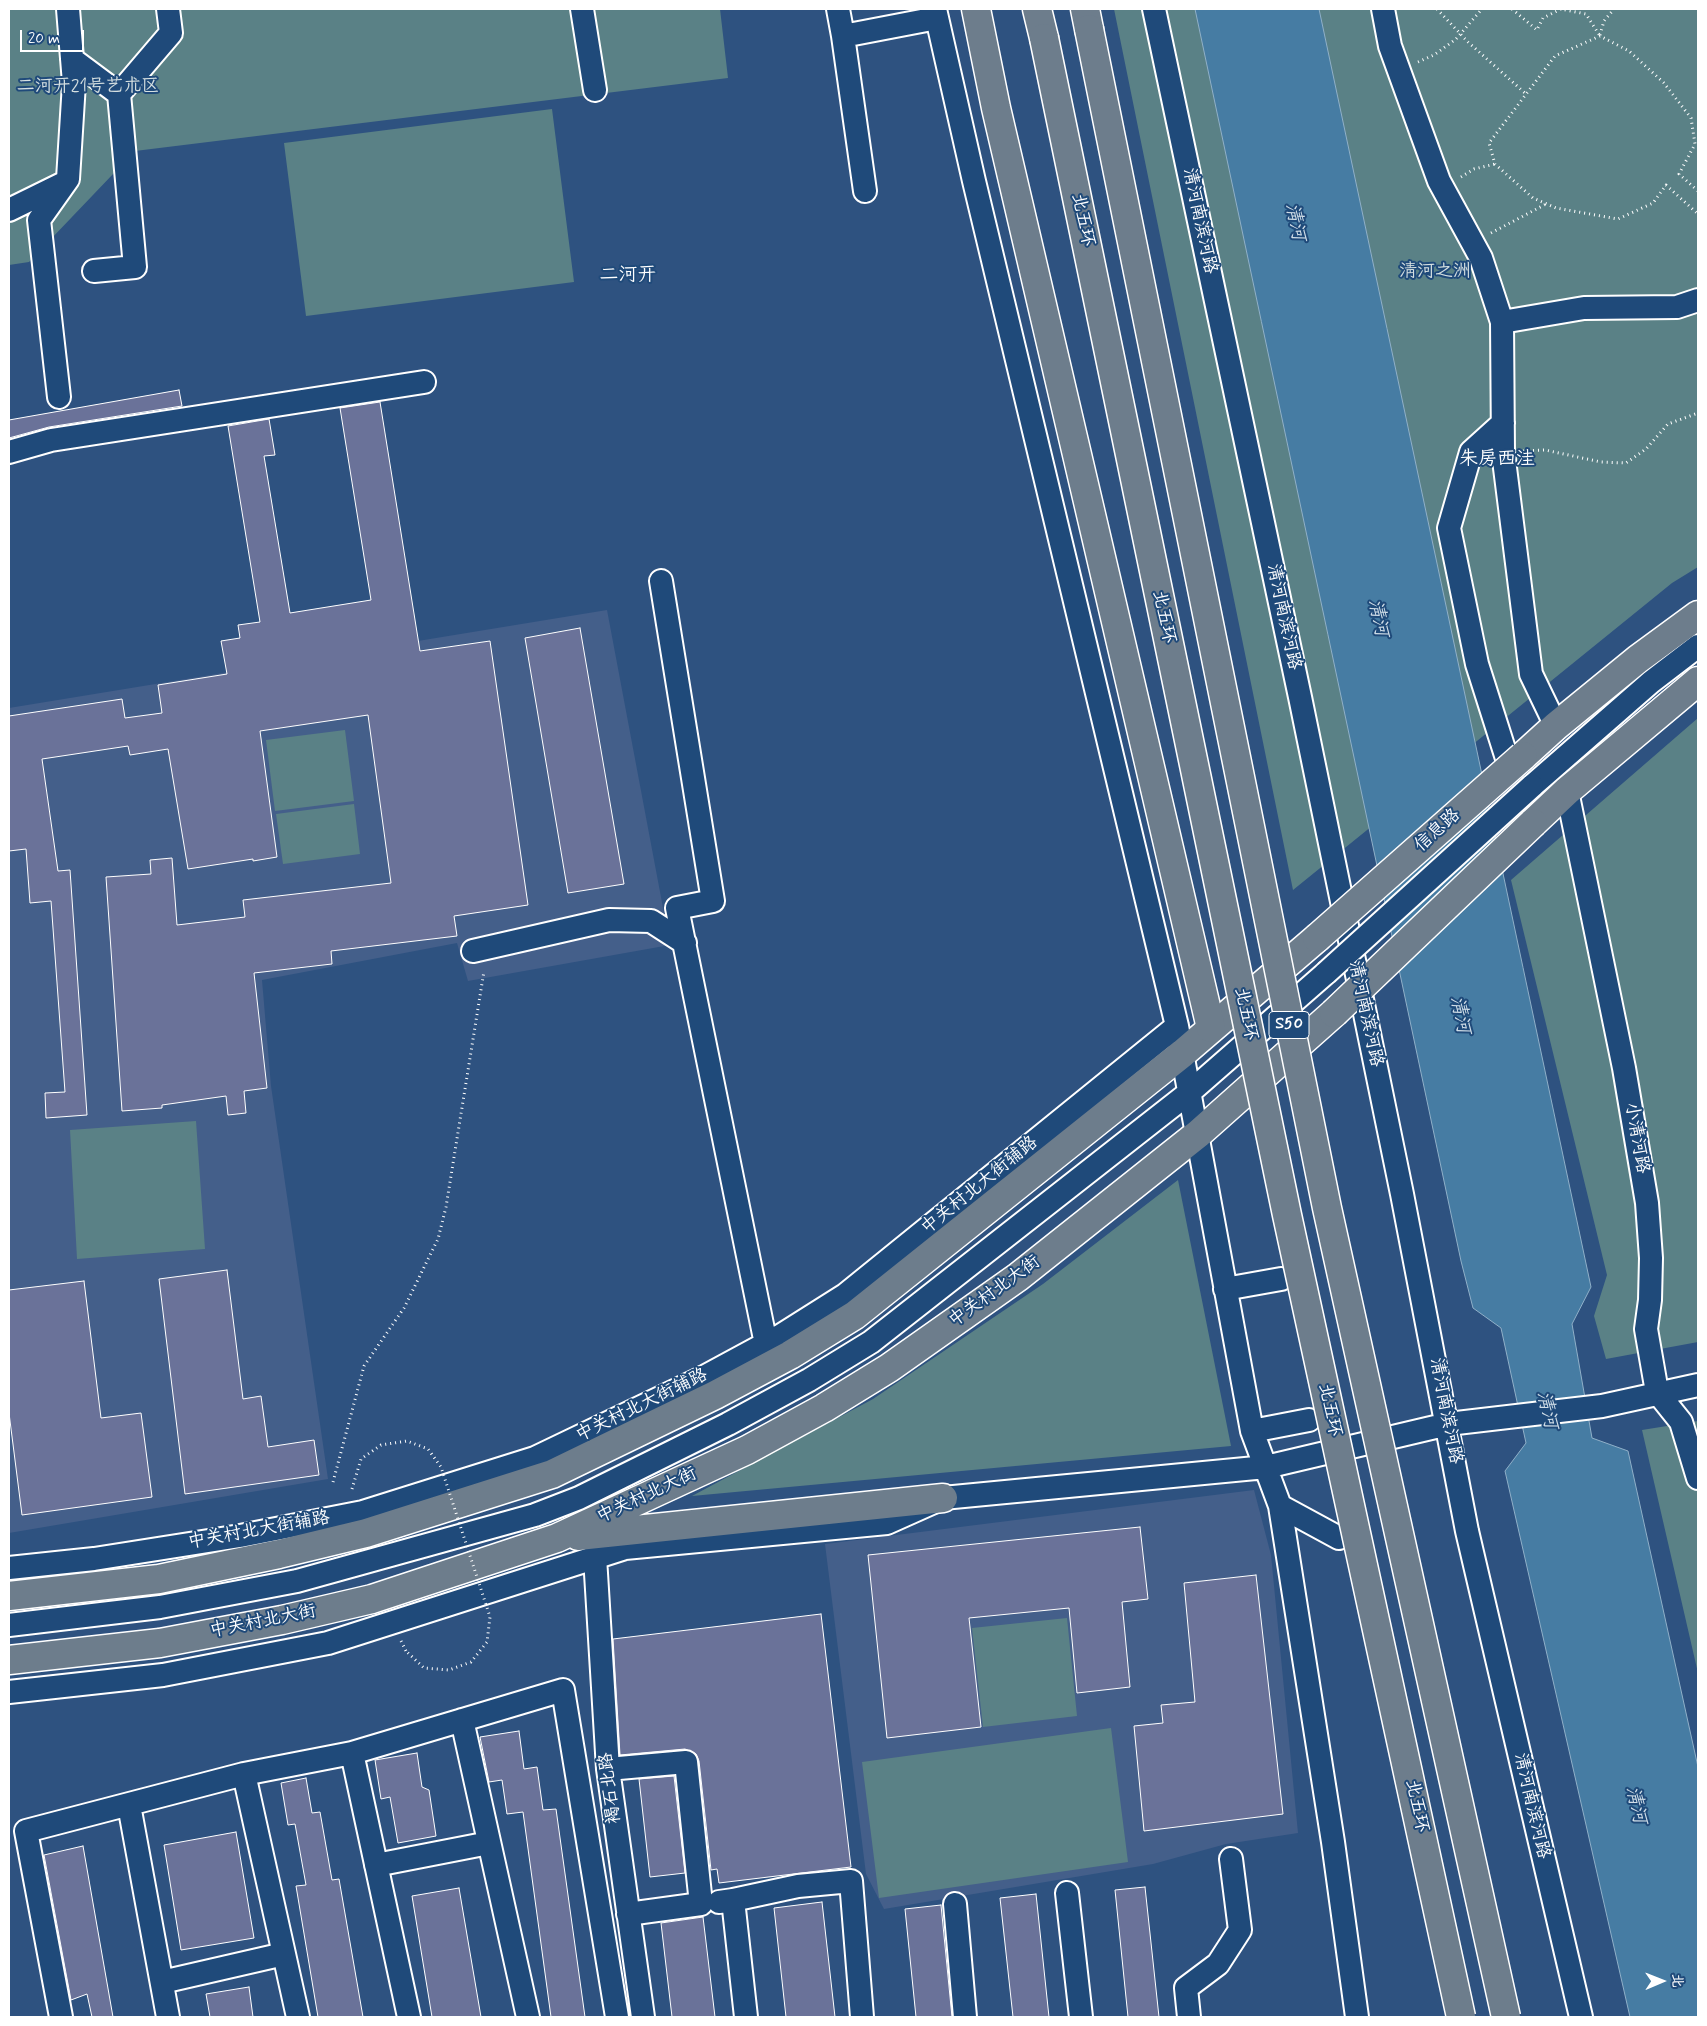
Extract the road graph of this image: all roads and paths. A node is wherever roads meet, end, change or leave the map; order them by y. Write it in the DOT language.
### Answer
graph roads {
  1 [pos="68,9"];
  2 [pos="168,9"];
  3 [pos="582,9"];
  4 [pos="838,9"];
  5 [pos="976,9"];
  6 [pos="1037,9"];
  7 [pos="1154,9"];
  8 [pos="1383,9"];
  9 [pos="1437,9"];
  10 [pos="1482,9"];
  11 [pos="1512,9"];
  12 [pos="1614,9"];
  13 [pos="936,14"];
  14 [pos="1087,19"];
  15 [pos="1460,34"];
  16 [pos="843,36"];
  17 [pos="1600,36"];
  18 [pos="72,59"];
  19 [pos="1398,69"];
  20 [pos="595,90"];
  21 [pos="120,94"];
  22 [pos="1526,94"];
  23 [pos="1495,164"];
  24 [pos="65,183"];
  25 [pos="1444,189"];
  26 [pos="865,191"];
  27 [pos="1698,191"];
  28 [pos="1546,204"];
  29 [pos="9,210"];
  30 [pos="1698,214"];
  31 [pos="1475,246"];
  32 [pos="94,272"];
  33 [pos="1698,300"];
  34 [pos="1502,322"];
  35 [pos="424,382"];
  36 [pos="59,397"];
  37 [pos="1698,413"];
  38 [pos="1502,423"];
  39 [pos="9,452"];
  40 [pos="1503,452"];
  41 [pos="661,581"];
  42 [pos="1698,614"];
  43 [pos="1698,646"];
  44 [pos="1698,681"];
  45 [pos="1556,726"];
  46 [pos="1517,762"];
  47 [pos="1566,791"];
  48 [pos="685,943"];
  49 [pos="481,949"];
  50 [pos="1177,1026"];
  51 [pos="1211,1028"];
  52 [pos="1183,1052"];
  53 [pos="1190,1092"];
  54 [pos="1198,1134"];
  55 [pos="1281,1279"];
  56 [pos="1225,1289"];
  57 [pos="766,1344"];
  58 [pos="1698,1385"];
  59 [pos="1658,1392"];
  60 [pos="1309,1420"];
  61 [pos="1448,1424"];
  62 [pos="1252,1431"];
  63 [pos="1266,1467"];
  64 [pos="1698,1478"];
  65 [pos="333,1482"];
  66 [pos="352,1489"];
  67 [pos="942,1498"];
  68 [pos="1280,1506"];
  69 [pos="557,1538"];
  70 [pos="1339,1538"];
  71 [pos="594,1558"];
  72 [pos="9,1568"];
  73 [pos="9,1596"];
  74 [pos="9,1625"];
  75 [pos="406,1651"];
  76 [pos="9,1660"];
  77 [pos="9,1692"];
  78 [pos="462,1720"];
  79 [pos="352,1753"];
  80 [pos="608,1769"];
  81 [pos="244,1774"];
  82 [pos="129,1805"];
  83 [pos="489,1843"];
  84 [pos="1231,1859"];
  85 [pos="376,1864"];
  86 [pos="1067,1893"];
  87 [pos="733,1900"];
  88 [pos="701,1904"];
  89 [pos="954,1904"];
  90 [pos="628,1914"];
  91 [pos="284,1954"];
  92 [pos="162,1982"];
  93 [pos="61,2017"];
  94 [pos="168,2017"];
  95 [pos="298,2017"];
  96 [pos="409,2017"];
  97 [pos="528,2017"];
  98 [pos="617,2017"];
  99 [pos="642,2017"];
  100 [pos="746,2017"];
  101 [pos="862,2017"];
  102 [pos="966,2017"];
  103 [pos="1081,2017"];
  104 [pos="1189,2017"];
  105 [pos="1358,2017"];
  106 [pos="1461,2017"];
  107 [pos="1506,2017"];
  108 [pos="1581,2017"];
  1 -- 18 [label="street"];
  2 -- 21 [label="street"];
  3 -- 20 [label="street"];
  4 -- 16 [label="street"];
  5 -- 51 [label="main road"];
  6 -- 106 [label="main road, 北五环 / S50, bridge"];
  7 -- 61 [label="street, 清河南滨河路"];
  8 -- 19 [label="street"];
  9 -- 15 [label="path"];
  10 -- 15 [label="path"];
  11 -- 17 [label="path"];
  12 -- 17 [label="path"];
  13 -- 16 [label="street"];
  13 -- 50 [label="street"];
  14 -- 107 [label="main road, S50, bridge"];
  15 -- 19 [label="path"];
  15 -- 22 [label="path"];
  16 -- 26 [label="street"];
  17 -- 22 [label="path"];
  17 -- 27 [label="path"];
  18 -- 21 [label="street"];
  18 -- 24 [label="street"];
  19 -- 25 [label="street"];
  21 -- 32 [label="street"];
  22 -- 23 [label="path"];
  23 -- 25 [label="path"];
  23 -- 28 [label="path"];
  24 -- 29 [label="street"];
  24 -- 36 [label="street"];
  25 -- 31 [label="street"];
  28 -- 30 [label="path"];
  28 -- 31 [label="path"];
  31 -- 34 [label="street"];
  33 -- 34 [label="street"];
  34 -- 38 [label="street"];
  35 -- 39 [label="street"];
  37 -- 40 [label="path"];
  38 -- 40 [label="street"];
  38 -- 46 [label="street"];
  40 -- 45 [label="street"];
  41 -- 48 [label="street"];
  42 -- 45 [label="main road, 信息路"];
  43 -- 53 [label="street, 信息路, bridge"];
  44 -- 47 [label="main road"];
  45 -- 46 [label="main road, 信息路"];
  46 -- 51 [label="main road, 信息路, bridge"];
  47 -- 54 [label="main road, bridge"];
  47 -- 59 [label="street, 小清河路"];
  48 -- 49 [label="street"];
  48 -- 57 [label="street"];
  49 -- 65 [label="path"];
  50 -- 52 [label="street"];
  50 -- 57 [label="street, 中关村北大街辅路"];
  51 -- 52 [label="main road, 信息路"];
  52 -- 53 [label="street"];
  52 -- 73 [label="main road"];
  53 -- 54 [label="street"];
  53 -- 74 [label="street, 中关村北大街"];
  54 -- 56 [label="street"];
  54 -- 69 [label="main road, 中关村北大街"];
  55 -- 56 [label="street"];
  56 -- 62 [label="street"];
  57 -- 72 [label="street, 中关村北大街辅路"];
  58 -- 59 [label="street"];
  59 -- 61 [label="street"];
  59 -- 64 [label="street, 小清河路"];
  60 -- 62 [label="street"];
  61 -- 63 [label="street"];
  61 -- 108 [label="street, 清河南滨河路"];
  62 -- 63 [label="street"];
  63 -- 67 [label="street"];
  63 -- 68 [label="street"];
  66 -- 75 [label="path, bridge"];
  67 -- 69 [label="main road"];
  67 -- 71 [label="street"];
  68 -- 70 [label="street"];
  68 -- 105 [label="street"];
  69 -- 76 [label="main road, 中关村北大街"];
  71 -- 77 [label="street"];
  71 -- 80 [label="street, 褐石北路"];
  78 -- 79 [label="street"];
  78 -- 83 [label="street"];
  78 -- 98 [label="street"];
  79 -- 81 [label="street"];
  79 -- 85 [label="street"];
  80 -- 88 [label="street"];
  80 -- 90 [label="street, 褐石北路"];
  81 -- 82 [label="street"];
  81 -- 91 [label="street"];
  82 -- 92 [label="street"];
  82 -- 93 [label="street"];
  83 -- 85 [label="street"];
  83 -- 97 [label="street"];
  84 -- 104 [label="street"];
  85 -- 96 [label="street"];
  86 -- 103 [label="street"];
  87 -- 88 [label="street"];
  87 -- 100 [label="street"];
  87 -- 101 [label="street"];
  88 -- 90 [label="street"];
  89 -- 102 [label="street"];
  90 -- 99 [label="street, 褐石北路"];
  91 -- 92 [label="street"];
  91 -- 95 [label="street"];
  92 -- 94 [label="street"];
}
